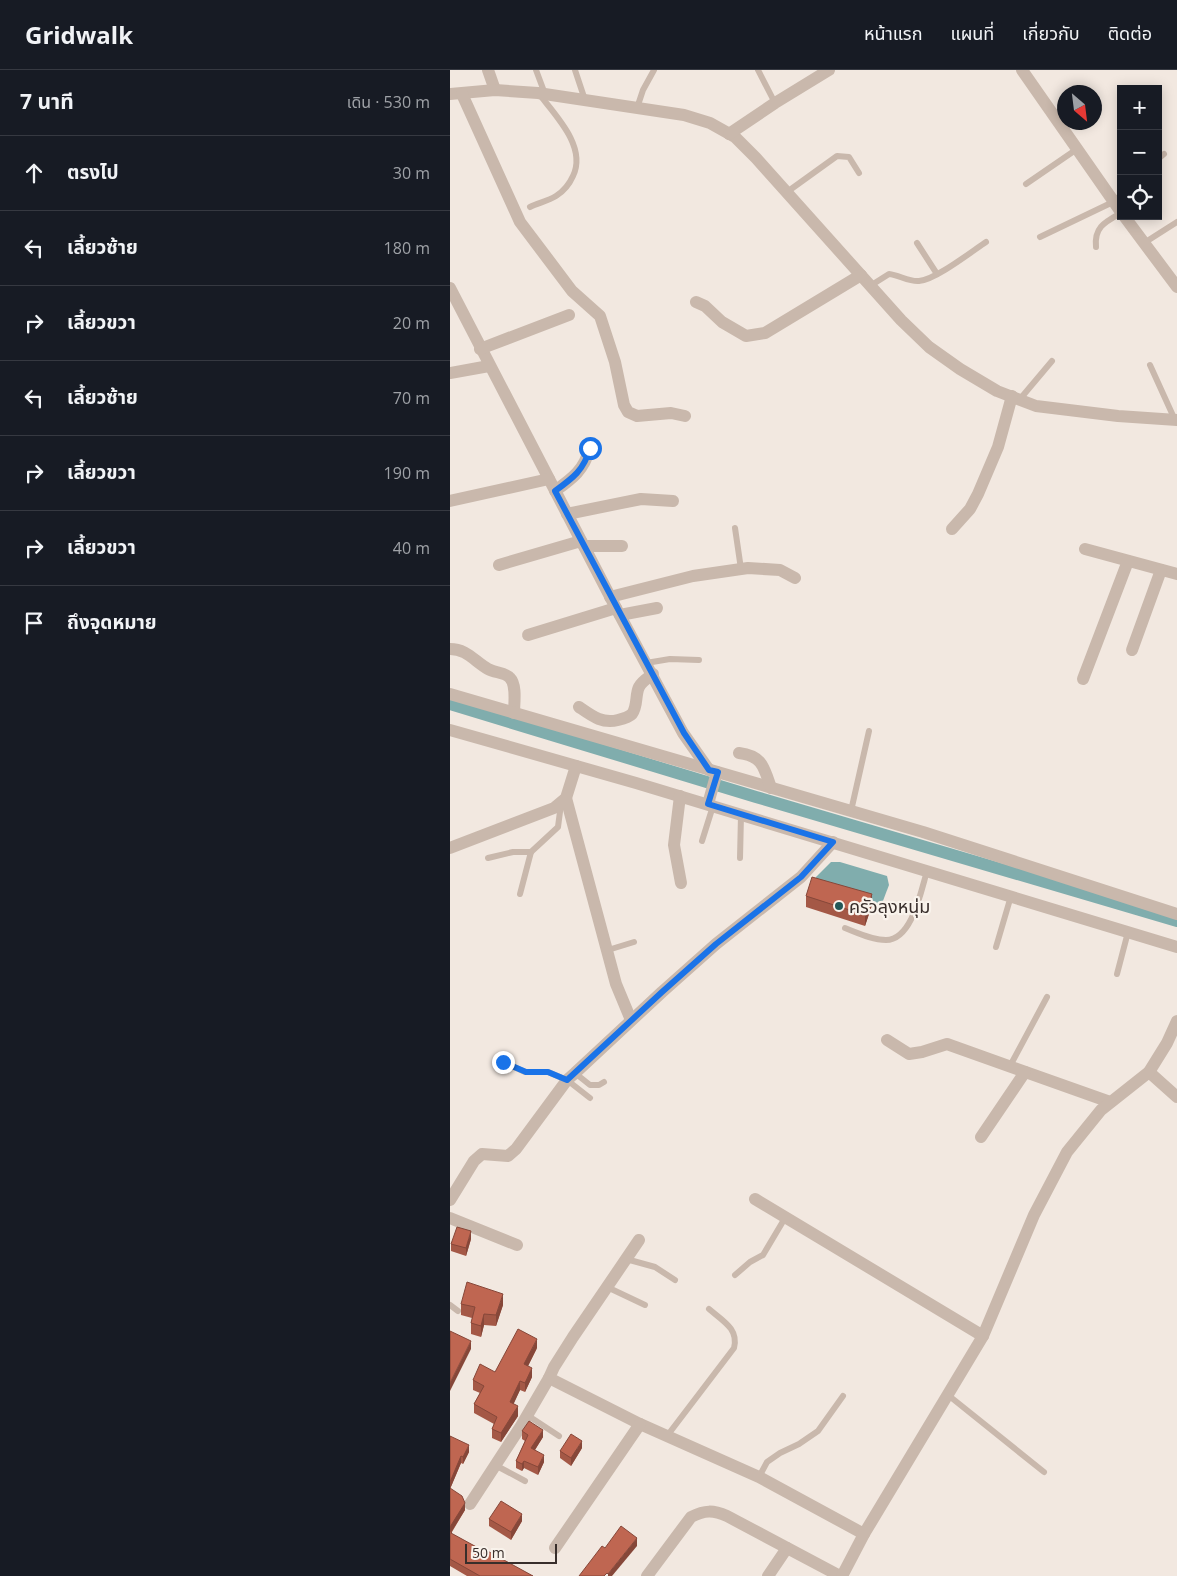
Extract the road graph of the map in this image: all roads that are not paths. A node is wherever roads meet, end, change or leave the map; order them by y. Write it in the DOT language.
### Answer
graph roads {
  1 [pos="488,70"];
  2 [pos="536,70"];
  3 [pos="575,70"];
  4 [pos="654,70"];
  5 [pos="758,70"];
  6 [pos="828,70"];
  7 [pos="1022,70"];
  8 [pos="495,90"];
  9 [pos="542,93"];
  10 [pos="456,94"];
  11 [pos="585,100"];
  12 [pos="775,103"];
  13 [pos="637,108"];
  14 [pos="730,134"];
  15 [pos="1077,149"];
  16 [pos="859,173"];
  17 [pos="1026,184"];
  18 [pos="787,192"];
  19 [pos="1117,203"];
  20 [pos="530,207"];
  21 [pos="1117,207"];
  22 [pos="1117,208"];
  23 [pos="1127,220"];
  24 [pos="1177,222"];
  25 [pos="1040,236"];
  26 [pos="986,242"];
  27 [pos="917,243"];
  28 [pos="1144,243"];
  29 [pos="1096,248"];
  30 [pos="937,274"];
  31 [pos="861,275"];
  32 [pos="870,286"];
  33 [pos="1177,287"];
  34 [pos="450,288"];
  35 [pos="696,302"];
  36 [pos="569,315"];
  37 [pos="480,349"];
  38 [pos="1052,361"];
  39 [pos="1150,365"];
  40 [pos="489,366"];
  41 [pos="450,373"];
  42 [pos="1016,398"];
  43 [pos="685,416"];
  44 [pos="1176,420"];
  45 [pos="590,448"];
  46 [pos="552,485"];
  47 [pos="450,501"];
  48 [pos="673,501"];
  49 [pos="567,514"];
  50 [pos="735,528"];
  51 [pos="952,529"];
  52 [pos="582,543"];
  53 [pos="622,546"];
  54 [pos="1085,549"];
  55 [pos="1128,561"];
  56 [pos="499,564"];
  57 [pos="741,569"];
  58 [pos="1161,570"];
  59 [pos="1177,574"];
  60 [pos="795,578"];
  61 [pos="615,607"];
  62 [pos="657,608"];
  63 [pos="528,635"];
  64 [pos="450,649"];
  65 [pos="1132,650"];
  66 [pos="699,660"];
  67 [pos="650,668"];
  68 [pos="1083,679"];
  69 [pos="450,694"];
  70 [pos="579,707"];
  71 [pos="514,713"];
  72 [pos="450,730"];
  73 [pos="869,731"];
  74 [pos="739,752"];
  75 [pos="576,766"];
  76 [pos="714,775"];
  77 [pos="771,788"];
  78 [pos="680,796"];
  79 [pos="564,800"];
  80 [pos="710,802"];
  81 [pos="851,811"];
  82 [pos="741,814"];
  83 [pos="702,841"];
  84 [pos="833,842"];
  85 [pos="450,848"];
  86 [pos="531,852"];
  87 [pos="488,858"];
  88 [pos="740,858"];
  89 [pos="927,871"];
  90 [pos="682,883"];
  91 [pos="520,894"];
  92 [pos="1011,896"];
  93 [pos="1177,914"];
  94 [pos="845,928"];
  95 [pos="1128,932"];
  96 [pos="634,942"];
  97 [pos="996,947"];
  98 [pos="1177,947"];
  99 [pos="608,950"];
  100 [pos="1117,974"];
  101 [pos="1046,997"];
  102 [pos="631,1020"];
  103 [pos="1177,1021"];
  104 [pos="887,1040"];
  105 [pos="503,1062"];
  106 [pos="1010,1066"];
  107 [pos="1025,1072"];
  108 [pos="1149,1072"];
  109 [pos="571,1077"];
  110 [pos="604,1082"];
  111 [pos="1177,1097"];
  112 [pos="590,1098"];
  113 [pos="1110,1102"];
  114 [pos="981,1137"];
  115 [pos="755,1199"];
  116 [pos="450,1200"];
  117 [pos="450,1218"];
  118 [pos="785,1218"];
  119 [pos="639,1240"];
  120 [pos="518,1245"];
  121 [pos="626,1259"];
  122 [pos="735,1275"];
  123 [pos="675,1280"];
  124 [pos="607,1287"];
  125 [pos="450,1305"];
  126 [pos="645,1305"];
  127 [pos="709,1309"];
  128 [pos="458,1311"];
  129 [pos="983,1336"];
  130 [pos="549,1378"];
  131 [pos="948,1394"];
  132 [pos="843,1396"];
  133 [pos="527,1415"];
  134 [pos="640,1424"];
  135 [pos="559,1436"];
  136 [pos="667,1436"];
  137 [pos="496,1465"];
  138 [pos="1044,1472"];
  139 [pos="759,1477"];
  140 [pos="525,1481"];
  141 [pos="470,1504"];
  142 [pos="864,1534"];
  143 [pos="556,1548"];
  144 [pos="787,1548"];
  145 [pos="647,1576"];
  146 [pos="768,1576"];
  147 [pos="841,1576"];
  1 -- 8 [label="street"];
  2 -- 9 [label="lane"];
  3 -- 11 [label="lane"];
  4 -- 13 [label="lane"];
  5 -- 12 [label="lane"];
  6 -- 12 [label="street"];
  7 -- 15 [label="street"];
  8 -- 9 [label="street"];
  8 -- 10 [label="street"];
  9 -- 11 [label="street"];
  9 -- 20 [label="lane"];
  10 -- 43 [label="street"];
  11 -- 13 [label="street"];
  12 -- 14 [label="street"];
  13 -- 14 [label="street"];
  14 -- 18 [label="street"];
  15 -- 17 [label="lane"];
  15 -- 19 [label="street"];
  16 -- 18 [label="lane"];
  18 -- 31 [label="street"];
  21 -- 25 [label="lane"];
  22 -- 29 [label="lane"];
  23 -- 28 [label="street"];
  24 -- 28 [label="lane"];
  26 -- 30 [label="lane"];
  27 -- 30 [label="lane"];
  28 -- 33 [label="street"];
  30 -- 32 [label="lane"];
  31 -- 32 [label="street"];
  31 -- 35 [label="street"];
  32 -- 42 [label="street"];
  34 -- 37 [label="street"];
  36 -- 37 [label="street"];
  37 -- 40 [label="street"];
  38 -- 42 [label="lane"];
  39 -- 44 [label="lane"];
  40 -- 41 [label="street"];
  40 -- 46 [label="street"];
  42 -- 44 [label="street"];
  42 -- 51 [label="street"];
  45 -- 46 [label="street"];
  46 -- 47 [label="street"];
  46 -- 49 [label="street"];
  48 -- 49 [label="street"];
  49 -- 52 [label="street"];
  50 -- 57 [label="lane"];
  52 -- 53 [label="street"];
  52 -- 56 [label="street"];
  52 -- 61 [label="street"];
  54 -- 55 [label="street"];
  55 -- 58 [label="street"];
  55 -- 68 [label="street"];
  57 -- 60 [label="street"];
  57 -- 61 [label="street"];
  58 -- 59 [label="street"];
  58 -- 65 [label="street"];
  61 -- 62 [label="street"];
  61 -- 63 [label="street"];
  61 -- 67 [label="street"];
  64 -- 71 [label="street"];
  66 -- 67 [label="lane"];
  67 -- 70 [label="street"];
  67 -- 76 [label="street"];
  69 -- 71 [label="street"];
  71 -- 76 [label="street"];
  72 -- 75 [label="street"];
  73 -- 81 [label="lane"];
  74 -- 77 [label="street"];
  75 -- 78 [label="street"];
  75 -- 79 [label="street"];
  76 -- 77 [label="street"];
  76 -- 80 [label="street"];
  77 -- 81 [label="street"];
  78 -- 80 [label="street"];
  78 -- 90 [label="street"];
  79 -- 85 [label="street"];
  79 -- 86 [label="lane"];
  79 -- 99 [label="street"];
  80 -- 82 [label="street"];
  80 -- 83 [label="lane"];
  81 -- 93 [label="street"];
  82 -- 84 [label="street"];
  82 -- 88 [label="lane"];
  84 -- 89 [label="street"];
  84 -- 102 [label="street"];
  86 -- 87 [label="lane"];
  86 -- 91 [label="lane"];
  89 -- 92 [label="street"];
  89 -- 94 [label="lane"];
  92 -- 95 [label="street"];
  92 -- 97 [label="lane"];
  95 -- 98 [label="street"];
  95 -- 100 [label="lane"];
  96 -- 99 [label="lane"];
  99 -- 102 [label="street"];
  101 -- 106 [label="lane"];
  102 -- 109 [label="street"];
  103 -- 108 [label="street"];
  104 -- 106 [label="street"];
  105 -- 109 [label="lane"];
  106 -- 107 [label="street"];
  107 -- 113 [label="street"];
  107 -- 114 [label="street"];
  108 -- 111 [label="street"];
  108 -- 113 [label="street"];
  109 -- 110 [label="lane"];
  109 -- 112 [label="lane"];
  109 -- 116 [label="street"];
  113 -- 129 [label="street"];
  115 -- 118 [label="street"];
  117 -- 120 [label="street"];
  118 -- 122 [label="lane"];
  118 -- 129 [label="street"];
  119 -- 121 [label="street"];
  121 -- 123 [label="lane"];
  121 -- 124 [label="street"];
  124 -- 126 [label="lane"];
  124 -- 130 [label="street"];
  125 -- 128 [label="lane"];
  127 -- 136 [label="lane"];
  129 -- 131 [label="street"];
  130 -- 133 [label="street"];
  130 -- 134 [label="street"];
  131 -- 138 [label="lane"];
  131 -- 142 [label="street"];
  132 -- 139 [label="lane"];
  133 -- 135 [label="lane"];
  133 -- 137 [label="street"];
  134 -- 136 [label="street"];
  134 -- 143 [label="street"];
  136 -- 139 [label="street"];
  137 -- 140 [label="lane"];
  137 -- 141 [label="street"];
  139 -- 142 [label="street"];
  142 -- 147 [label="street"];
  144 -- 145 [label="street"];
  144 -- 146 [label="street"];
  144 -- 147 [label="street"];
}
